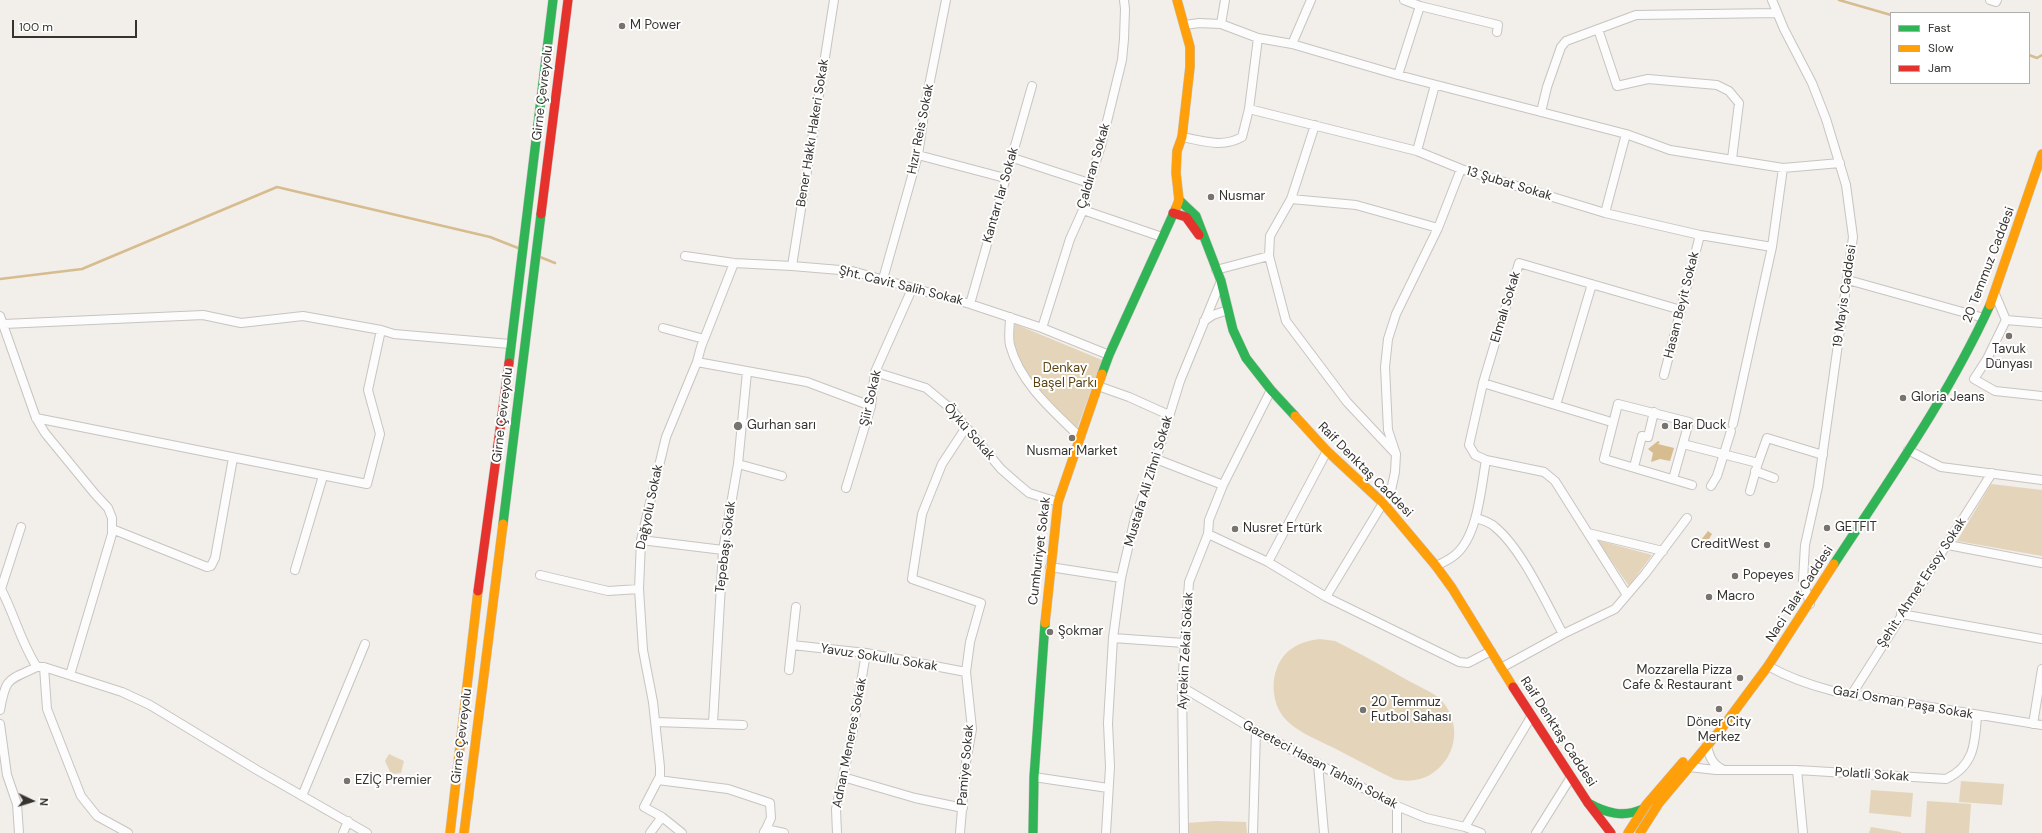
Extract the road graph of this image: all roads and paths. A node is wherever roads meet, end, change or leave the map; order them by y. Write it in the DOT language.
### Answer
graph roads {
  1 [pos="553,0"];
  2 [pos="568,0"];
  3 [pos="834,0"];
  4 [pos="946,0"];
  5 [pos="1124,0"];
  6 [pos="1177,0"];
  7 [pos="1225,0"];
  8 [pos="1311,0"];
  9 [pos="1404,0"];
  10 [pos="1772,0"];
  11 [pos="1990,0"];
  12 [pos="1997,0"];
  13 [pos="1420,6"];
  14 [pos="1777,13"];
  15 [pos="1221,24"];
  16 [pos="1185,25"];
  17 [pos="1598,29"];
  18 [pos="1497,32"];
  19 [pos="1258,38"];
  20 [pos="1292,44"];
  21 [pos="1398,75"];
  22 [pos="1435,85"];
  23 [pos="1032,86"];
  24 [pos="1250,109"];
  25 [pos="1541,112"];
  26 [pos="1315,125"];
  27 [pos="1626,134"];
  28 [pos="1182,137"];
  29 [pos="1417,151"];
  30 [pos="2042,154"];
  31 [pos="918,155"];
  32 [pos="1012,158"];
  33 [pos="1732,159"];
  34 [pos="1840,163"];
  35 [pos="2040,166"];
  36 [pos="1783,168"];
  37 [pos="1461,170"];
  38 [pos="1005,178"];
  39 [pos="1089,183"];
  40 [pos="1291,199"];
  41 [pos="1179,200"];
  42 [pos="1083,210"];
  43 [pos="1173,213"];
  44 [pos="1605,213"];
  45 [pos="1438,228"];
  46 [pos="1700,235"];
  47 [pos="1162,237"];
  48 [pos="1207,245"];
  49 [pos="1772,247"];
  50 [pos="685,256"];
  51 [pos="1269,256"];
  52 [pos="734,263"];
  53 [pos="792,266"];
  54 [pos="1216,270"];
  55 [pos="883,279"];
  56 [pos="1848,280"];
  57 [pos="1221,281"];
  58 [pos="1592,284"];
  59 [pos="912,289"];
  60 [pos="1995,294"];
  61 [pos="970,304"];
  62 [pos="1228,310"];
  63 [pos="1681,310"];
  64 [pos="0,316"];
  65 [pos="1010,317"];
  66 [pos="1984,318"];
  67 [pos="2006,320"];
  68 [pos="1203,322"];
  69 [pos="2042,323"];
  70 [pos="4,324"];
  71 [pos="663,328"];
  72 [pos="1042,328"];
  73 [pos="381,330"];
  74 [pos="704,339"];
  75 [pos="510,344"];
  76 [pos="1109,355"];
  77 [pos="697,362"];
  78 [pos="747,372"];
  79 [pos="875,372"];
  80 [pos="1664,375"];
  81 [pos="1483,383"];
  82 [pos="1098,386"];
  83 [pos="1271,390"];
  84 [pos="2042,396"];
  85 [pos="1556,405"];
  86 [pos="871,406"];
  87 [pos="1654,412"];
  88 [pos="1169,415"];
  89 [pos="36,418"];
  90 [pos="1608,421"];
  91 [pos="965,429"];
  92 [pos="1080,437"];
  93 [pos="1683,444"];
  94 [pos="1908,450"];
  95 [pos="1327,451"];
  96 [pos="1396,454"];
  97 [pos="1725,455"];
  98 [pos="1823,455"];
  99 [pos="233,458"];
  100 [pos="1156,459"];
  101 [pos="1486,460"];
  102 [pos="1900,462"];
  103 [pos="738,464"];
  104 [pos="1757,467"];
  105 [pos="1634,468"];
  106 [pos="1992,473"];
  107 [pos="324,476"];
  108 [pos="782,476"];
  109 [pos="1774,478"];
  110 [pos="1673,479"];
  111 [pos="2042,480"];
  112 [pos="1223,485"];
  113 [pos="1692,485"];
  114 [pos="1712,486"];
  115 [pos="846,488"];
  116 [pos="1750,491"];
  117 [pos="1058,502"];
  118 [pos="1383,503"];
  119 [pos="1476,518"];
  120 [pos="1687,518"];
  121 [pos="20,527"];
  122 [pos="112,529"];
  123 [pos="1588,533"];
  124 [pos="1208,534"];
  125 [pos="641,540"];
  126 [pos="1948,545"];
  127 [pos="723,550"];
  128 [pos="1663,550"];
  129 [pos="1268,562"];
  130 [pos="2042,563"];
  131 [pos="1436,566"];
  132 [pos="1050,567"];
  133 [pos="295,570"];
  134 [pos="540,575"];
  135 [pos="1121,578"];
  136 [pos="0,588"];
  137 [pos="639,589"];
  138 [pos="1627,595"];
  139 [pos="1326,597"];
  140 [pos="1810,604"];
  141 [pos="796,607"];
  142 [pos="1901,614"];
  143 [pos="1563,634"];
  144 [pos="1113,638"];
  145 [pos="2042,639"];
  146 [pos="1184,643"];
  147 [pos="364,644"];
  148 [pos="792,645"];
  149 [pos="1491,651"];
  150 [pos="866,653"];
  151 [pos="1768,666"];
  152 [pos="40,667"];
  153 [pos="1501,668"];
  154 [pos="2042,668"];
  155 [pos="789,670"];
  156 [pos="966,672"];
  157 [pos="70,675"];
  158 [pos="1182,687"];
  159 [pos="1852,694"];
  160 [pos="0,710"];
  161 [pos="1729,716"];
  162 [pos="1978,716"];
  163 [pos="1531,717"];
  164 [pos="656,722"];
  165 [pos="713,723"];
  166 [pos="0,724"];
  167 [pos="2033,724"];
  168 [pos="743,725"];
  169 [pos="2042,725"];
  170 [pos="1256,731"];
  171 [pos="1707,745"];
  172 [pos="1318,764"];
  173 [pos="1689,767"];
  174 [pos="1723,769"];
  175 [pos="1797,770"];
  176 [pos="843,776"];
  177 [pos="1034,777"];
  178 [pos="1571,777"];
  179 [pos="658,780"];
  180 [pos="1108,788"];
  181 [pos="302,796"];
  182 [pos="1588,803"];
  183 [pos="1397,806"];
  184 [pos="963,808"];
  185 [pos="1643,808"];
  186 [pos="662,817"];
  187 [pos="348,821"];
  188 [pos="1465,827"];
  189 [pos="1606,829"];
  190 [pos="765,831"];
  191 [pos="19,833"];
  192 [pos="128,833"];
  193 [pos="343,833"];
  194 [pos="367,833"];
  195 [pos="450,833"];
  196 [pos="464,833"];
  197 [pos="650,833"];
  198 [pos="682,833"];
  199 [pos="784,833"];
  200 [pos="837,833"];
  201 [pos="960,833"];
  202 [pos="1033,833"];
  203 [pos="1106,833"];
  204 [pos="1184,833"];
  205 [pos="1252,833"];
  206 [pos="1324,833"];
  207 [pos="1397,833"];
  208 [pos="1481,833"];
  209 [pos="1536,833"];
  210 [pos="1611,833"];
  211 [pos="1628,833"];
  212 [pos="1640,833"];
  213 [pos="1803,833"];
  1 -- 75 [label="main road, Girne Çevreyolu"];
  2 -- 196 [label="main road, Girne Çevreyolu"];
  3 -- 53 [label="street, Bener Hakkı Hakeri Sokak"];
  4 -- 31 [label="street, Hızır Reis Sokak"];
  5 -- 39 [label="street, Çaldıran Sokak"];
  6 -- 16 [label="main road"];
  7 -- 15 [label="street"];
  8 -- 20 [label="street"];
  9 -- 13 [label="street"];
  10 -- 14 [label="street, 19 Mayis Caddesi"];
  11 -- 12 [label="street"];
  13 -- 18 [label="street"];
  13 -- 21 [label="street"];
  14 -- 17 [label="street"];
  14 -- 34 [label="street, 19 Mayis Caddesi"];
  15 -- 16 [label="street"];
  15 -- 19 [label="street"];
  16 -- 28 [label="main road"];
  17 -- 25 [label="street"];
  17 -- 33 [label="street"];
  19 -- 20 [label="street"];
  19 -- 24 [label="street"];
  20 -- 21 [label="street"];
  21 -- 22 [label="street"];
  22 -- 25 [label="street"];
  22 -- 29 [label="street"];
  23 -- 32 [label="street, Kantarı lar Sokak"];
  24 -- 26 [label="street, 13 Şubat Sokak"];
  24 -- 28 [label="street"];
  25 -- 27 [label="street"];
  26 -- 29 [label="street, 13 Şubat Sokak"];
  26 -- 40 [label="street"];
  27 -- 33 [label="street"];
  27 -- 44 [label="street"];
  28 -- 41 [label="main road"];
  29 -- 37 [label="street, 13 Şubat Sokak"];
  30 -- 35 [label="main road, 20 Temmuz Caddesi"];
  31 -- 38 [label="street"];
  31 -- 55 [label="street, Hızır Reis Sokak"];
  32 -- 38 [label="street, Kantarı lar Sokak"];
  32 -- 39 [label="street"];
  33 -- 36 [label="street"];
  34 -- 36 [label="street"];
  34 -- 56 [label="street, 19 Mayis Caddesi"];
  35 -- 60 [label="main road, 20 Temmuz Caddesi"];
  36 -- 49 [label="street"];
  37 -- 44 [label="street, 13 Şubat Sokak"];
  37 -- 45 [label="street"];
  38 -- 61 [label="street, Kantarı lar Sokak"];
  39 -- 42 [label="street, Çaldıran Sokak"];
  40 -- 45 [label="street"];
  40 -- 51 [label="street"];
  41 -- 43 [label="main road, Cumhuriyet Sokak"];
  41 -- 48 [label="main road, Raif Denktaş Caddesi"];
  42 -- 47 [label="street"];
  42 -- 72 [label="street, Çaldıran Sokak"];
  43 -- 47 [label="main road, Cumhuriyet Sokak"];
  43 -- 48 [label="main road, Raif Denktaş Caddesi"];
  44 -- 46 [label="street, 13 Şubat Sokak"];
  45 -- 96 [label="street"];
  46 -- 49 [label="street, 13 Şubat Sokak"];
  46 -- 63 [label="street, Hasan Beyit Sokak"];
  47 -- 76 [label="main road, Cumhuriyet Sokak"];
  48 -- 54 [label="main road, Raif Denktaş Caddesi"];
  49 -- 97 [label="street"];
  50 -- 52 [label="street, Şht. Cavit Salih Sokak"];
  51 -- 54 [label="street"];
  51 -- 96 [label="street"];
  52 -- 53 [label="street, Şht. Cavit Salih Sokak"];
  52 -- 74 [label="street, Dağyolu Sokak"];
  53 -- 55 [label="street, Şht. Cavit Salih Sokak"];
  54 -- 57 [label="main road, Raif Denktaş Caddesi"];
  55 -- 59 [label="street, Şht. Cavit Salih Sokak"];
  56 -- 66 [label="street"];
  56 -- 98 [label="street, 19 Mayis Caddesi"];
  57 -- 62 [label="main road, Raif Denktaş Caddesi"];
  57 -- 68 [label="street, Mustafa Ali Zihni Sokak"];
  58 -- 63 [label="street, Elmalı Sokak"];
  58 -- 81 [label="street, Elmalı Sokak"];
  58 -- 85 [label="street"];
  59 -- 61 [label="street, Şht. Cavit Salih Sokak"];
  59 -- 79 [label="street, Şiir Sokak"];
  60 -- 66 [label="main road, 20 Temmuz Caddesi"];
  60 -- 67 [label="street"];
  61 -- 65 [label="street, Şht. Cavit Salih Sokak"];
  62 -- 68 [label="street"];
  62 -- 83 [label="main road, Raif Denktaş Caddesi"];
  63 -- 80 [label="street, Hasan Beyit Sokak"];
  64 -- 70 [label="street"];
  65 -- 72 [label="street, Şht. Cavit Salih Sokak"];
  65 -- 92 [label="street"];
  66 -- 94 [label="main road, 20 Temmuz Caddesi"];
  67 -- 69 [label="street"];
  67 -- 84 [label="street"];
  68 -- 88 [label="street, Mustafa Ali Zihni Sokak"];
  70 -- 73 [label="street"];
  70 -- 89 [label="street"];
  71 -- 74 [label="street"];
  72 -- 76 [label="street, Şht. Cavit Salih Sokak"];
  73 -- 75 [label="street"];
  73 -- 107 [label="street"];
  74 -- 77 [label="street, Dağyolu Sokak"];
  75 -- 195 [label="main road, Girne Çevreyolu"];
  76 -- 82 [label="main road, Cumhuriyet Sokak"];
  77 -- 78 [label="street"];
  77 -- 125 [label="street, Dağyolu Sokak"];
  78 -- 86 [label="street"];
  78 -- 103 [label="street, Tepebaşı Sokak"];
  79 -- 86 [label="street, Şiir Sokak"];
  79 -- 91 [label="street, Öykü Sokak"];
  81 -- 85 [label="street"];
  81 -- 101 [label="street, Elmalı Sokak"];
  82 -- 88 [label="street"];
  82 -- 92 [label="main road, Cumhuriyet Sokak"];
  83 -- 95 [label="main road, Raif Denktaş Caddesi"];
  83 -- 112 [label="street, Aytekin Zekai Sokak"];
  85 -- 90 [label="street"];
  86 -- 115 [label="street, Şiir Sokak"];
  87 -- 93 [label="street"];
  87 -- 105 [label="street"];
  87 -- 105 [label="street"];
  88 -- 100 [label="street, Mustafa Ali Zihni Sokak"];
  89 -- 99 [label="street"];
  89 -- 122 [label="street"];
  91 -- 117 [label="street, Öykü Sokak"];
  91 -- 156 [label="street, Pamiye Sokak"];
  92 -- 117 [label="main road, Cumhuriyet Sokak"];
  93 -- 97 [label="street"];
  93 -- 110 [label="street"];
  94 -- 102 [label="main road, 20 Temmuz Caddesi"];
  94 -- 106 [label="street"];
  95 -- 118 [label="main road, Raif Denktaş Caddesi"];
  95 -- 129 [label="street"];
  96 -- 118 [label="street"];
  97 -- 104 [label="street"];
  97 -- 114 [label="street"];
  98 -- 104 [label="street"];
  98 -- 140 [label="street, 19 Mayis Caddesi"];
  99 -- 107 [label="street"];
  99 -- 122 [label="street"];
  100 -- 112 [label="street"];
  100 -- 135 [label="street, Mustafa Ali Zihni Sokak"];
  101 -- 119 [label="street"];
  101 -- 123 [label="street"];
  102 -- 140 [label="main road, Naci Talat Caddesi"];
  103 -- 108 [label="street"];
  103 -- 127 [label="street, Tepebaşı Sokak"];
  104 -- 109 [label="street"];
  104 -- 116 [label="street"];
  105 -- 110 [label="street"];
  106 -- 111 [label="street"];
  106 -- 126 [label="street, Şehit. Ahmet Ersoy Sokak"];
  107 -- 133 [label="street"];
  110 -- 113 [label="street"];
  112 -- 124 [label="street, Aytekin Zekai Sokak"];
  117 -- 132 [label="main road, Cumhuriyet Sokak"];
  118 -- 131 [label="main road, Raif Denktaş Caddesi"];
  118 -- 139 [label="street"];
  119 -- 131 [label="street"];
  119 -- 143 [label="street"];
  120 -- 128 [label="street"];
  121 -- 136 [label="street"];
  122 -- 157 [label="street"];
  123 -- 128 [label="street"];
  123 -- 138 [label="street"];
  124 -- 129 [label="street"];
  124 -- 146 [label="street, Aytekin Zekai Sokak"];
  125 -- 127 [label="street"];
  125 -- 137 [label="street, Dağyolu Sokak"];
  126 -- 130 [label="street"];
  126 -- 142 [label="street, Şehit. Ahmet Ersoy Sokak"];
  127 -- 165 [label="street, Tepebaşı Sokak"];
  128 -- 138 [label="street"];
  129 -- 139 [label="street"];
  131 -- 149 [label="main road, Raif Denktaş Caddesi"];
  132 -- 135 [label="street"];
  132 -- 177 [label="main road, Cumhuriyet Sokak"];
  134 -- 137 [label="street"];
  135 -- 144 [label="street, Mustafa Ali Zihni Sokak"];
  136 -- 152 [label="street"];
  137 -- 164 [label="street, Dağyolu Sokak"];
  138 -- 143 [label="street"];
  139 -- 149 [label="street"];
  140 -- 151 [label="main road, Naci Talat Caddesi"];
  141 -- 148 [label="street"];
  142 -- 145 [label="street"];
  142 -- 159 [label="street, Şehit. Ahmet Ersoy Sokak"];
  143 -- 153 [label="street"];
  144 -- 146 [label="street"];
  144 -- 180 [label="street, Mustafa Ali Zihni Sokak"];
  146 -- 158 [label="street, Aytekin Zekai Sokak"];
  147 -- 181 [label="street"];
  148 -- 150 [label="street, Yavuz Sokullu Sokak"];
  148 -- 155 [label="street"];
  149 -- 153 [label="main road, Raif Denktaş Caddesi"];
  150 -- 156 [label="street, Yavuz Sokullu Sokak"];
  150 -- 176 [label="street, Adnan Meneres Sokak"];
  151 -- 159 [label="street, Gazi Osman Paşa Sokak"];
  151 -- 161 [label="main road, Naci Talat Caddesi"];
  152 -- 157 [label="street"];
  152 -- 160 [label="street"];
  152 -- 192 [label="street"];
  153 -- 163 [label="main road, Raif Denktaş Caddesi"];
  154 -- 167 [label="street"];
  156 -- 184 [label="street, Pamiye Sokak"];
  157 -- 181 [label="street"];
  158 -- 170 [label="street, Gazeteci Hasan Tahsin Sokak"];
  158 -- 204 [label="street, Aytekin Zekai Sokak"];
  159 -- 162 [label="street, Gazi Osman Paşa Sokak"];
  161 -- 171 [label="main road, Naci Talat Caddesi"];
  161 -- 185 [label="main road, Naci Talat Caddesi"];
  162 -- 167 [label="street, Gazi Osman Paşa Sokak"];
  162 -- 175 [label="street, Polatli Sokak"];
  163 -- 178 [label="main road, Raif Denktaş Caddesi"];
  163 -- 188 [label="street"];
  164 -- 165 [label="street"];
  164 -- 179 [label="street, Dağyolu Sokak"];
  165 -- 168 [label="street"];
  166 -- 191 [label="street"];
  167 -- 169 [label="street, Gazi Osman Paşa Sokak"];
  170 -- 172 [label="street, Gazeteci Hasan Tahsin Sokak"];
  170 -- 205 [label="street"];
  171 -- 173 [label="main road, Naci Talat Caddesi"];
  171 -- 174 [label="street"];
  172 -- 183 [label="street, Gazeteci Hasan Tahsin Sokak"];
  172 -- 206 [label="street"];
  173 -- 174 [label="street, Polatli Sokak"];
  173 -- 212 [label="main road, Naci Talat Caddesi"];
  174 -- 175 [label="street, Polatli Sokak"];
  175 -- 213 [label="street"];
  176 -- 184 [label="street"];
  176 -- 200 [label="street, Adnan Meneres Sokak"];
  177 -- 180 [label="street"];
  177 -- 202 [label="main road, Cumhuriyet Sokak"];
  178 -- 182 [label="main road, Raif Denktaş Caddesi"];
  178 -- 209 [label="street"];
  179 -- 186 [label="street, Dağyolu Sokak"];
  179 -- 190 [label="street"];
  180 -- 203 [label="street, Mustafa Ali Zihni Sokak"];
  181 -- 187 [label="street"];
  182 -- 185 [label="main road"];
  182 -- 189 [label="main road, Raif Denktaş Caddesi"];
  183 -- 188 [label="street, Gazeteci Hasan Tahsin Sokak"];
  183 -- 207 [label="street"];
  184 -- 201 [label="street, Pamiye Sokak"];
  185 -- 211 [label="main road, Naci Talat Caddesi"];
  186 -- 197 [label="street"];
  186 -- 198 [label="street"];
  187 -- 193 [label="street"];
  187 -- 194 [label="street"];
  188 -- 208 [label="street, Gazeteci Hasan Tahsin Sokak"];
  189 -- 210 [label="main road, Raif Denktaş Caddesi"];
  190 -- 199 [label="street"];
}
